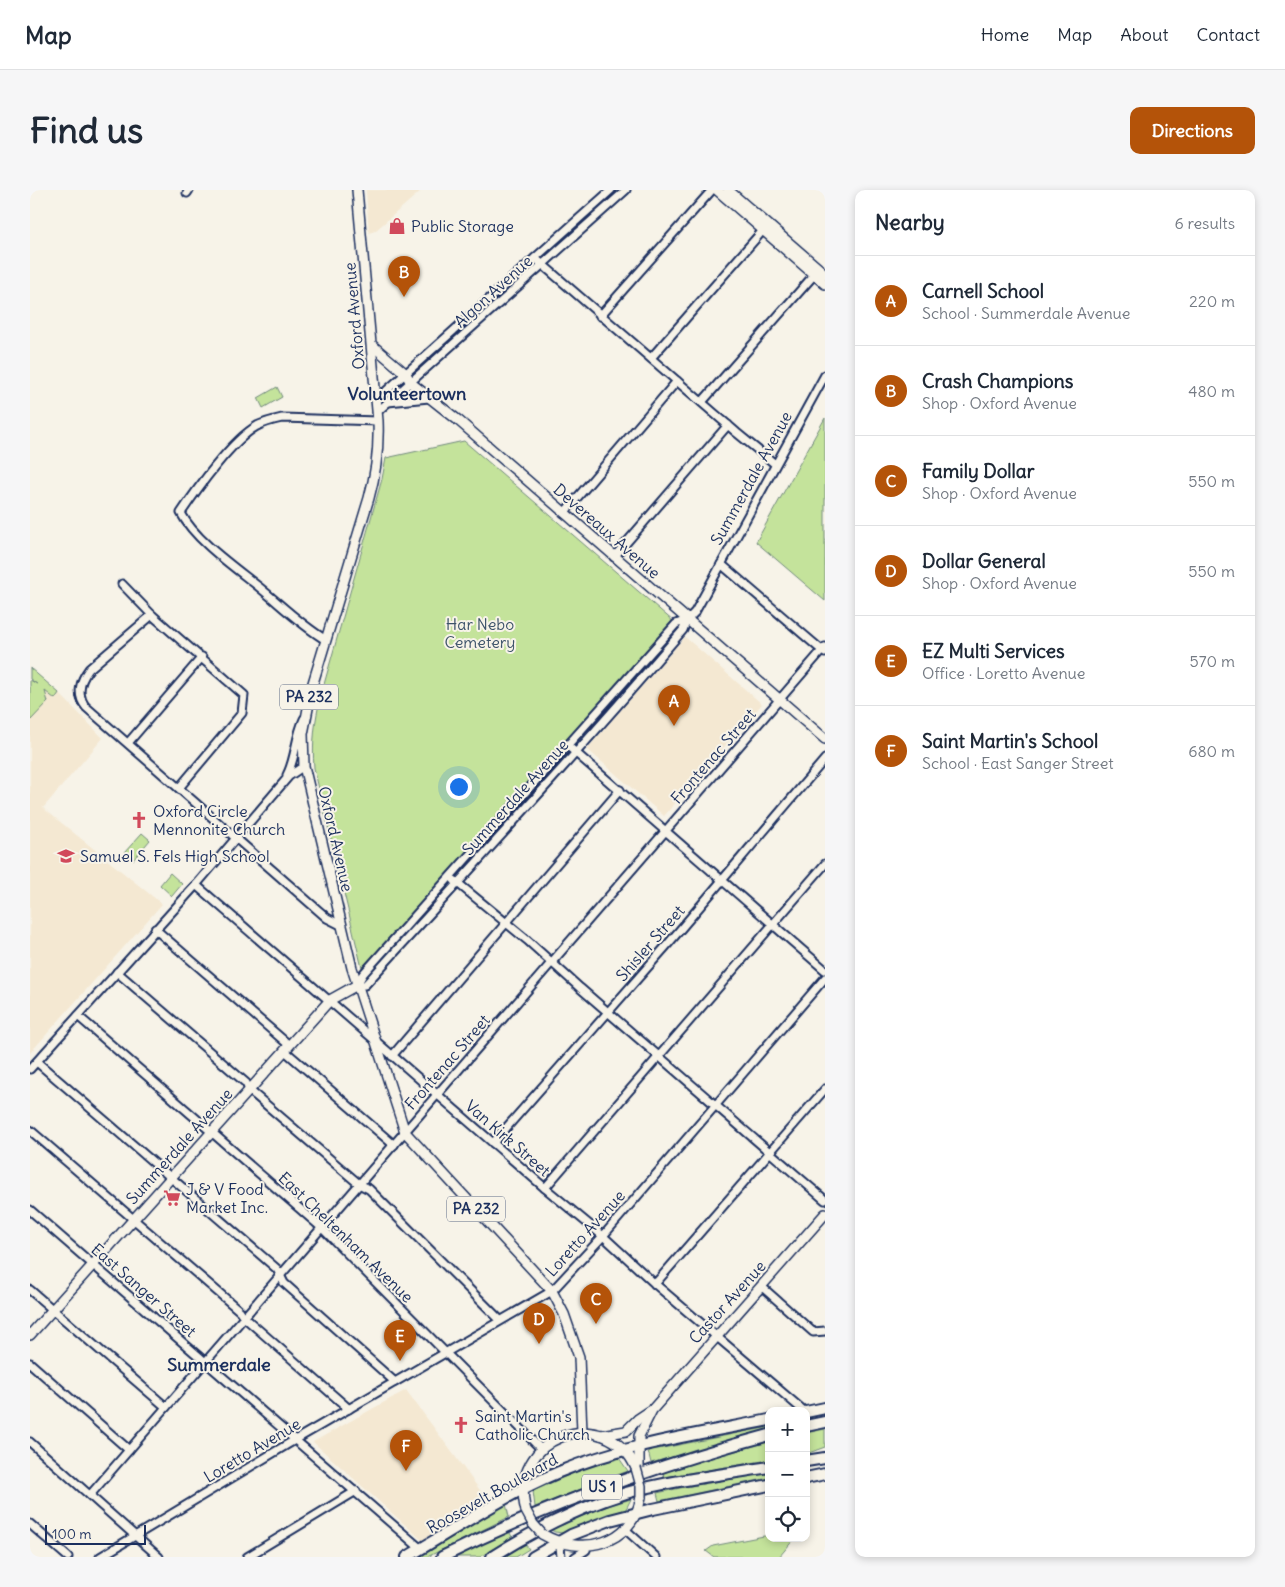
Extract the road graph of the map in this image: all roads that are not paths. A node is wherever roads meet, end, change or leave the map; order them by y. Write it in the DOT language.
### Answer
graph roads {
  1 [pos="357,190"];
  2 [pos="611,190"];
  3 [pos="626,190"];
  4 [pos="712,190"];
  5 [pos="717,190"];
  6 [pos="728,190"];
  7 [pos="766,227"];
  8 [pos="535,258"];
  9 [pos="542,266"];
  10 [pos="814,274"];
  11 [pos="825,274"];
  12 [pos="825,284"];
  13 [pos="600,316"];
  14 [pos="372,345"];
  15 [pos="651,358"];
  16 [pos="406,374"];
  17 [pos="825,375"];
  18 [pos="677,381"];
  19 [pos="411,383"];
  20 [pos="429,398"];
  21 [pos="376,400"];
  22 [pos="388,402"];
  23 [pos="702,402"];
  24 [pos="378,417"];
  25 [pos="728,425"];
  26 [pos="775,464"];
  27 [pos="564,513"];
  28 [pos="614,558"];
  29 [pos="721,564"];
  30 [pos="122,584"];
  31 [pos="152,615"];
  32 [pos="687,620"];
  33 [pos="326,640"];
  34 [pos="824,650"];
  35 [pos="202,657"];
  36 [pos="781,699"];
  37 [pos="306,714"];
  38 [pos="825,739"];
  39 [pos="128,743"];
  40 [pos="568,746"];
  41 [pos="575,752"];
  42 [pos="825,760"];
  43 [pos="304,766"];
  44 [pos="285,780"];
  45 [pos="179,788"];
  46 [pos="620,790"];
  47 [pos="666,831"];
  48 [pos="236,838"];
  49 [pos="825,864"];
  50 [pos="450,876"];
  51 [pos="722,880"];
  52 [pos="458,883"];
  53 [pos="196,884"];
  54 [pos="506,923"];
  55 [pos="341,925"];
  56 [pos="773,925"];
  57 [pos="155,929"];
  58 [pos="552,962"];
  59 [pos="825,970"];
  60 [pos="117,972"];
  61 [pos="825,978"];
  62 [pos="357,985"];
  63 [pos="330,1000"];
  64 [pos="607,1011"];
  65 [pos="78,1016"];
  66 [pos="374,1039"];
  67 [pos="287,1048"];
  68 [pos="392,1056"];
  69 [pos="660,1056"];
  70 [pos="36,1062"];
  71 [pos="30,1069"];
  72 [pos="825,1089"];
  73 [pos="249,1090"];
  74 [pos="438,1095"];
  75 [pos="714,1105"];
  76 [pos="30,1130"];
  77 [pos="405,1132"];
  78 [pos="212,1133"];
  79 [pos="493,1143"];
  80 [pos="394,1145"];
  81 [pos="769,1153"];
  82 [pos="170,1178"];
  83 [pos="359,1184"];
  84 [pos="545,1188"];
  85 [pos="825,1200"];
  86 [pos="30,1210"];
  87 [pos="825,1214"];
  88 [pos="133,1220"];
  89 [pos="322,1228"];
  90 [pos="603,1236"];
  91 [pos="94,1265"];
  92 [pos="280,1276"];
  93 [pos="655,1284"];
  94 [pos="761,1286"];
  95 [pos="30,1290"];
  96 [pos="552,1291"];
  97 [pos="53,1309"];
  98 [pos="244,1317"];
  99 [pos="500,1320"];
  100 [pos="825,1331"];
  101 [pos="30,1335"];
  102 [pos="716,1336"];
  103 [pos="445,1352"];
  104 [pos="206,1361"];
  105 [pos="30,1363"];
  106 [pos="395,1382"];
  107 [pos="166,1407"];
  108 [pos="800,1407"];
  109 [pos="825,1408"];
  110 [pos="349,1409"];
  111 [pos="652,1410"];
  112 [pos="810,1410"];
  113 [pos="765,1421"];
  114 [pos="825,1422"];
  115 [pos="810,1425"];
  116 [pos="582,1432"];
  117 [pos="600,1435"];
  118 [pos="765,1436"];
  119 [pos="296,1439"];
  120 [pos="30,1442"];
  121 [pos="638,1447"];
  122 [pos="541,1449"];
  123 [pos="130,1450"];
  124 [pos="624,1450"];
  125 [pos="825,1458"];
  126 [pos="810,1460"];
  127 [pos="638,1468"];
  128 [pos="765,1468"];
  129 [pos="825,1474"];
  130 [pos="810,1477"];
  131 [pos="765,1486"];
  132 [pos="523,1489"];
  133 [pos="356,1491"];
  134 [pos="90,1495"];
  135 [pos="637,1513"];
  136 [pos="30,1524"];
  137 [pos="626,1530"];
  138 [pos="135,1536"];
  139 [pos="558,1545"];
  140 [pos="421,1548"];
  141 [pos="586,1550"];
  142 [pos="68,1557"];
  143 [pos="100,1557"];
  144 [pos="159,1557"];
  145 [pos="247,1557"];
  146 [pos="407,1557"];
  147 [pos="442,1557"];
  148 [pos="492,1557"];
  149 [pos="533,1557"];
  150 [pos="561,1557"];
  151 [pos="575,1557"];
  152 [pos="656,1557"];
  1 -- 14 [label="main road, Oxford Avenue / PA 232"];
  2 -- 8 [label="street, Algon Avenue"];
  3 -- 9 [label="street, Algon Avenue"];
  4 -- 13 [label="street"];
  5 -- 7 [label="main road"];
  6 -- 7 [label="main road"];
  7 -- 10 [label="main road"];
  7 -- 11 [label="main road"];
  7 -- 15 [label="street"];
  8 -- 9 [label="street"];
  8 -- 16 [label="street, Algon Avenue"];
  9 -- 13 [label="street"];
  9 -- 19 [label="street, Algon Avenue"];
  10 -- 12 [label="main road"];
  10 -- 23 [label="street"];
  13 -- 15 [label="street"];
  14 -- 16 [label="main road, Devereaux Avenue"];
  14 -- 21 [label="main road, Oxford Avenue / PA 232"];
  15 -- 18 [label="street"];
  16 -- 19 [label="main road, Devereaux Avenue"];
  16 -- 21 [label="street, Algon Avenue"];
  17 -- 26 [label="street, Summerdale Avenue"];
  18 -- 23 [label="street"];
  18 -- 27 [label="street"];
  19 -- 20 [label="main road, Devereaux Avenue"];
  19 -- 22 [label="street, Algon Avenue"];
  20 -- 22 [label="street"];
  20 -- 27 [label="main road, Devereaux Avenue"];
  21 -- 24 [label="main road, Oxford Avenue / PA 232"];
  22 -- 24 [label="street, Algon Avenue"];
  23 -- 25 [label="street"];
  24 -- 33 [label="main road, Oxford Avenue / PA 232"];
  24 -- 33 [label="street"];
  25 -- 26 [label="street"];
  25 -- 28 [label="street"];
  26 -- 29 [label="street, Summerdale Avenue"];
  27 -- 28 [label="main road, Devereaux Avenue"];
  28 -- 32 [label="main road, Devereaux Avenue"];
  29 -- 32 [label="street, Summerdale Avenue"];
  29 -- 34 [label="street"];
  30 -- 31 [label="street"];
  31 -- 35 [label="street"];
  31 -- 39 [label="street"];
  32 -- 36 [label="main road, Devereaux Avenue"];
  32 -- 40 [label="street, Summerdale Avenue"];
  32 -- 41 [label="street, Summerdale Avenue"];
  33 -- 37 [label="main road, Oxford Avenue / PA 232"];
  34 -- 36 [label="street, Frontenac Street"];
  35 -- 39 [label="street"];
  35 -- 45 [label="street"];
  36 -- 38 [label="main road, Devereaux Avenue"];
  36 -- 47 [label="street, Frontenac Street"];
  37 -- 43 [label="main road, Oxford Avenue / PA 232"];
  37 -- 44 [label="street"];
  39 -- 45 [label="street"];
  40 -- 41 [label="street"];
  40 -- 50 [label="street, Summerdale Avenue"];
  41 -- 46 [label="street"];
  41 -- 52 [label="street, Summerdale Avenue"];
  42 -- 51 [label="street, Shisler Street"];
  43 -- 44 [label="street"];
  43 -- 55 [label="main road, Oxford Avenue / PA 232"];
  44 -- 48 [label="street"];
  45 -- 48 [label="street"];
  46 -- 47 [label="street"];
  46 -- 54 [label="street"];
  47 -- 51 [label="street"];
  47 -- 58 [label="street, Frontenac Street"];
  48 -- 53 [label="street"];
  48 -- 55 [label="street"];
  49 -- 56 [label="street"];
  50 -- 52 [label="street"];
  50 -- 62 [label="street, Summerdale Avenue"];
  51 -- 56 [label="street"];
  51 -- 64 [label="street, Shisler Street"];
  52 -- 54 [label="street"];
  52 -- 62 [label="street, Summerdale Avenue"];
  53 -- 57 [label="street"];
  53 -- 63 [label="street, Van Kirk Street"];
  54 -- 58 [label="street"];
  54 -- 68 [label="street"];
  55 -- 62 [label="main road, Oxford Avenue / PA 232"];
  56 -- 59 [label="street"];
  56 -- 69 [label="street"];
  57 -- 60 [label="street"];
  57 -- 67 [label="street"];
  58 -- 64 [label="street"];
  58 -- 74 [label="street, Frontenac Street"];
  60 -- 65 [label="street"];
  60 -- 73 [label="street"];
  61 -- 75 [label="street, Loretto Avenue"];
  62 -- 63 [label="main road, Summerdale Avenue"];
  62 -- 66 [label="main road, Oxford Avenue / PA 232"];
  63 -- 66 [label="street, Van Kirk Street"];
  63 -- 67 [label="main road, Summerdale Avenue"];
  64 -- 69 [label="street"];
  64 -- 79 [label="street, Shisler Street"];
  65 -- 70 [label="street"];
  65 -- 78 [label="street, East Cheltenham Avenue"];
  66 -- 68 [label="street, Van Kirk Street"];
  66 -- 77 [label="main road, Oxford Avenue / PA 232"];
  67 -- 73 [label="main road, Summerdale Avenue"];
  67 -- 80 [label="street"];
  68 -- 74 [label="street, Van Kirk Street"];
  69 -- 75 [label="street"];
  69 -- 84 [label="street"];
  70 -- 71 [label="street"];
  70 -- 82 [label="street"];
  72 -- 81 [label="street"];
  73 -- 78 [label="main road, Summerdale Avenue"];
  73 -- 83 [label="street"];
  74 -- 77 [label="street, Frontenac Street"];
  74 -- 79 [label="street, Van Kirk Street"];
  75 -- 81 [label="street"];
  75 -- 90 [label="street, Loretto Avenue"];
  76 -- 88 [label="street"];
  77 -- 80 [label="street, Frontenac Street"];
  77 -- 96 [label="main road, Oxford Avenue / PA 232"];
  78 -- 82 [label="main road, Summerdale Avenue"];
  78 -- 89 [label="street, East Cheltenham Avenue"];
  79 -- 84 [label="street, Van Kirk Street"];
  80 -- 83 [label="street, Frontenac Street"];
  81 -- 85 [label="street"];
  81 -- 93 [label="street"];
  82 -- 88 [label="main road, Summerdale Avenue"];
  82 -- 92 [label="street"];
  83 -- 89 [label="street, Frontenac Street"];
  83 -- 99 [label="street"];
  84 -- 90 [label="street, Van Kirk Street"];
  86 -- 91 [label="street, East Sanger Street"];
  87 -- 94 [label="main road, Castor Avenue"];
  88 -- 91 [label="main road, Summerdale Avenue"];
  88 -- 98 [label="street"];
  89 -- 92 [label="street, Frontenac Street"];
  89 -- 103 [label="street, East Cheltenham Avenue"];
  90 -- 93 [label="street, Van Kirk Street"];
  90 -- 96 [label="street, Loretto Avenue"];
  91 -- 97 [label="main road, Summerdale Avenue"];
  91 -- 104 [label="street, East Sanger Street"];
  92 -- 98 [label="street, Frontenac Street"];
  92 -- 106 [label="street"];
  93 -- 102 [label="street, Van Kirk Street"];
  94 -- 100 [label="street"];
  94 -- 102 [label="main road, Castor Avenue"];
  95 -- 97 [label="street"];
  96 -- 99 [label="street, Loretto Avenue"];
  96 -- 116 [label="main road, Oxford Avenue / PA 232"];
  97 -- 101 [label="main road, Summerdale Avenue"];
  97 -- 107 [label="street"];
  98 -- 104 [label="street, Frontenac Street"];
  98 -- 110 [label="street"];
  99 -- 103 [label="street, Loretto Avenue"];
  102 -- 108 [label="street, Van Kirk Street"];
  102 -- 111 [label="main road, Castor Avenue"];
  103 -- 106 [label="street, Loretto Avenue"];
  103 -- 122 [label="street, East Cheltenham Avenue"];
  104 -- 107 [label="street, Frontenac Street"];
  104 -- 119 [label="street, East Sanger Street"];
  105 -- 123 [label="street"];
  106 -- 110 [label="street, Loretto Avenue"];
  107 -- 123 [label="street, Frontenac Street"];
  109 -- 112 [label="highway"];
  110 -- 119 [label="street, Loretto Avenue"];
  111 -- 117 [label="main road, Castor Avenue"];
  111 -- 121 [label="main road, Castor Avenue"];
  113 -- 121 [label="highway, Roosevelt Boulevard / US 1"];
  114 -- 115 [label="highway"];
  116 -- 117 [label="main road"];
  116 -- 122 [label="main road"];
  117 -- 124 [label="main road"];
  118 -- 147 [label="highway, Roosevelt Boulevard / US 1"];
  119 -- 133 [label="street, East Sanger Street"];
  119 -- 138 [label="street, Loretto Avenue"];
  120 -- 134 [label="street"];
  121 -- 124 [label="highway, Roosevelt Boulevard / US 1"];
  121 -- 127 [label="main road, Castor Avenue"];
  122 -- 132 [label="main road"];
  123 -- 134 [label="street, Frontenac Street"];
  124 -- 127 [label="main road"];
  124 -- 132 [label="highway, Roosevelt Boulevard / US 1"];
  125 -- 126 [label="highway"];
  127 -- 135 [label="main road, bridge"];
  128 -- 148 [label="highway, US 1"];
  129 -- 130 [label="highway"];
  131 -- 135 [label="highway, US 1"];
  132 -- 139 [label="main road, bridge"];
  132 -- 140 [label="highway, Roosevelt Boulevard / US 1"];
  133 -- 140 [label="street, East Sanger Street"];
  133 -- 145 [label="street"];
  134 -- 138 [label="street"];
  135 -- 137 [label="main road"];
  135 -- 139 [label="highway, US 1"];
  136 -- 142 [label="street"];
  137 -- 141 [label="main road"];
  137 -- 152 [label="street"];
  138 -- 143 [label="street, Loretto Avenue"];
  138 -- 144 [label="street"];
  139 -- 141 [label="main road"];
  139 -- 149 [label="highway, US 1"];
  139 -- 150 [label="street"];
  140 -- 146 [label="highway, Roosevelt Boulevard / US 1"];
  141 -- 151 [label="street"];
}
